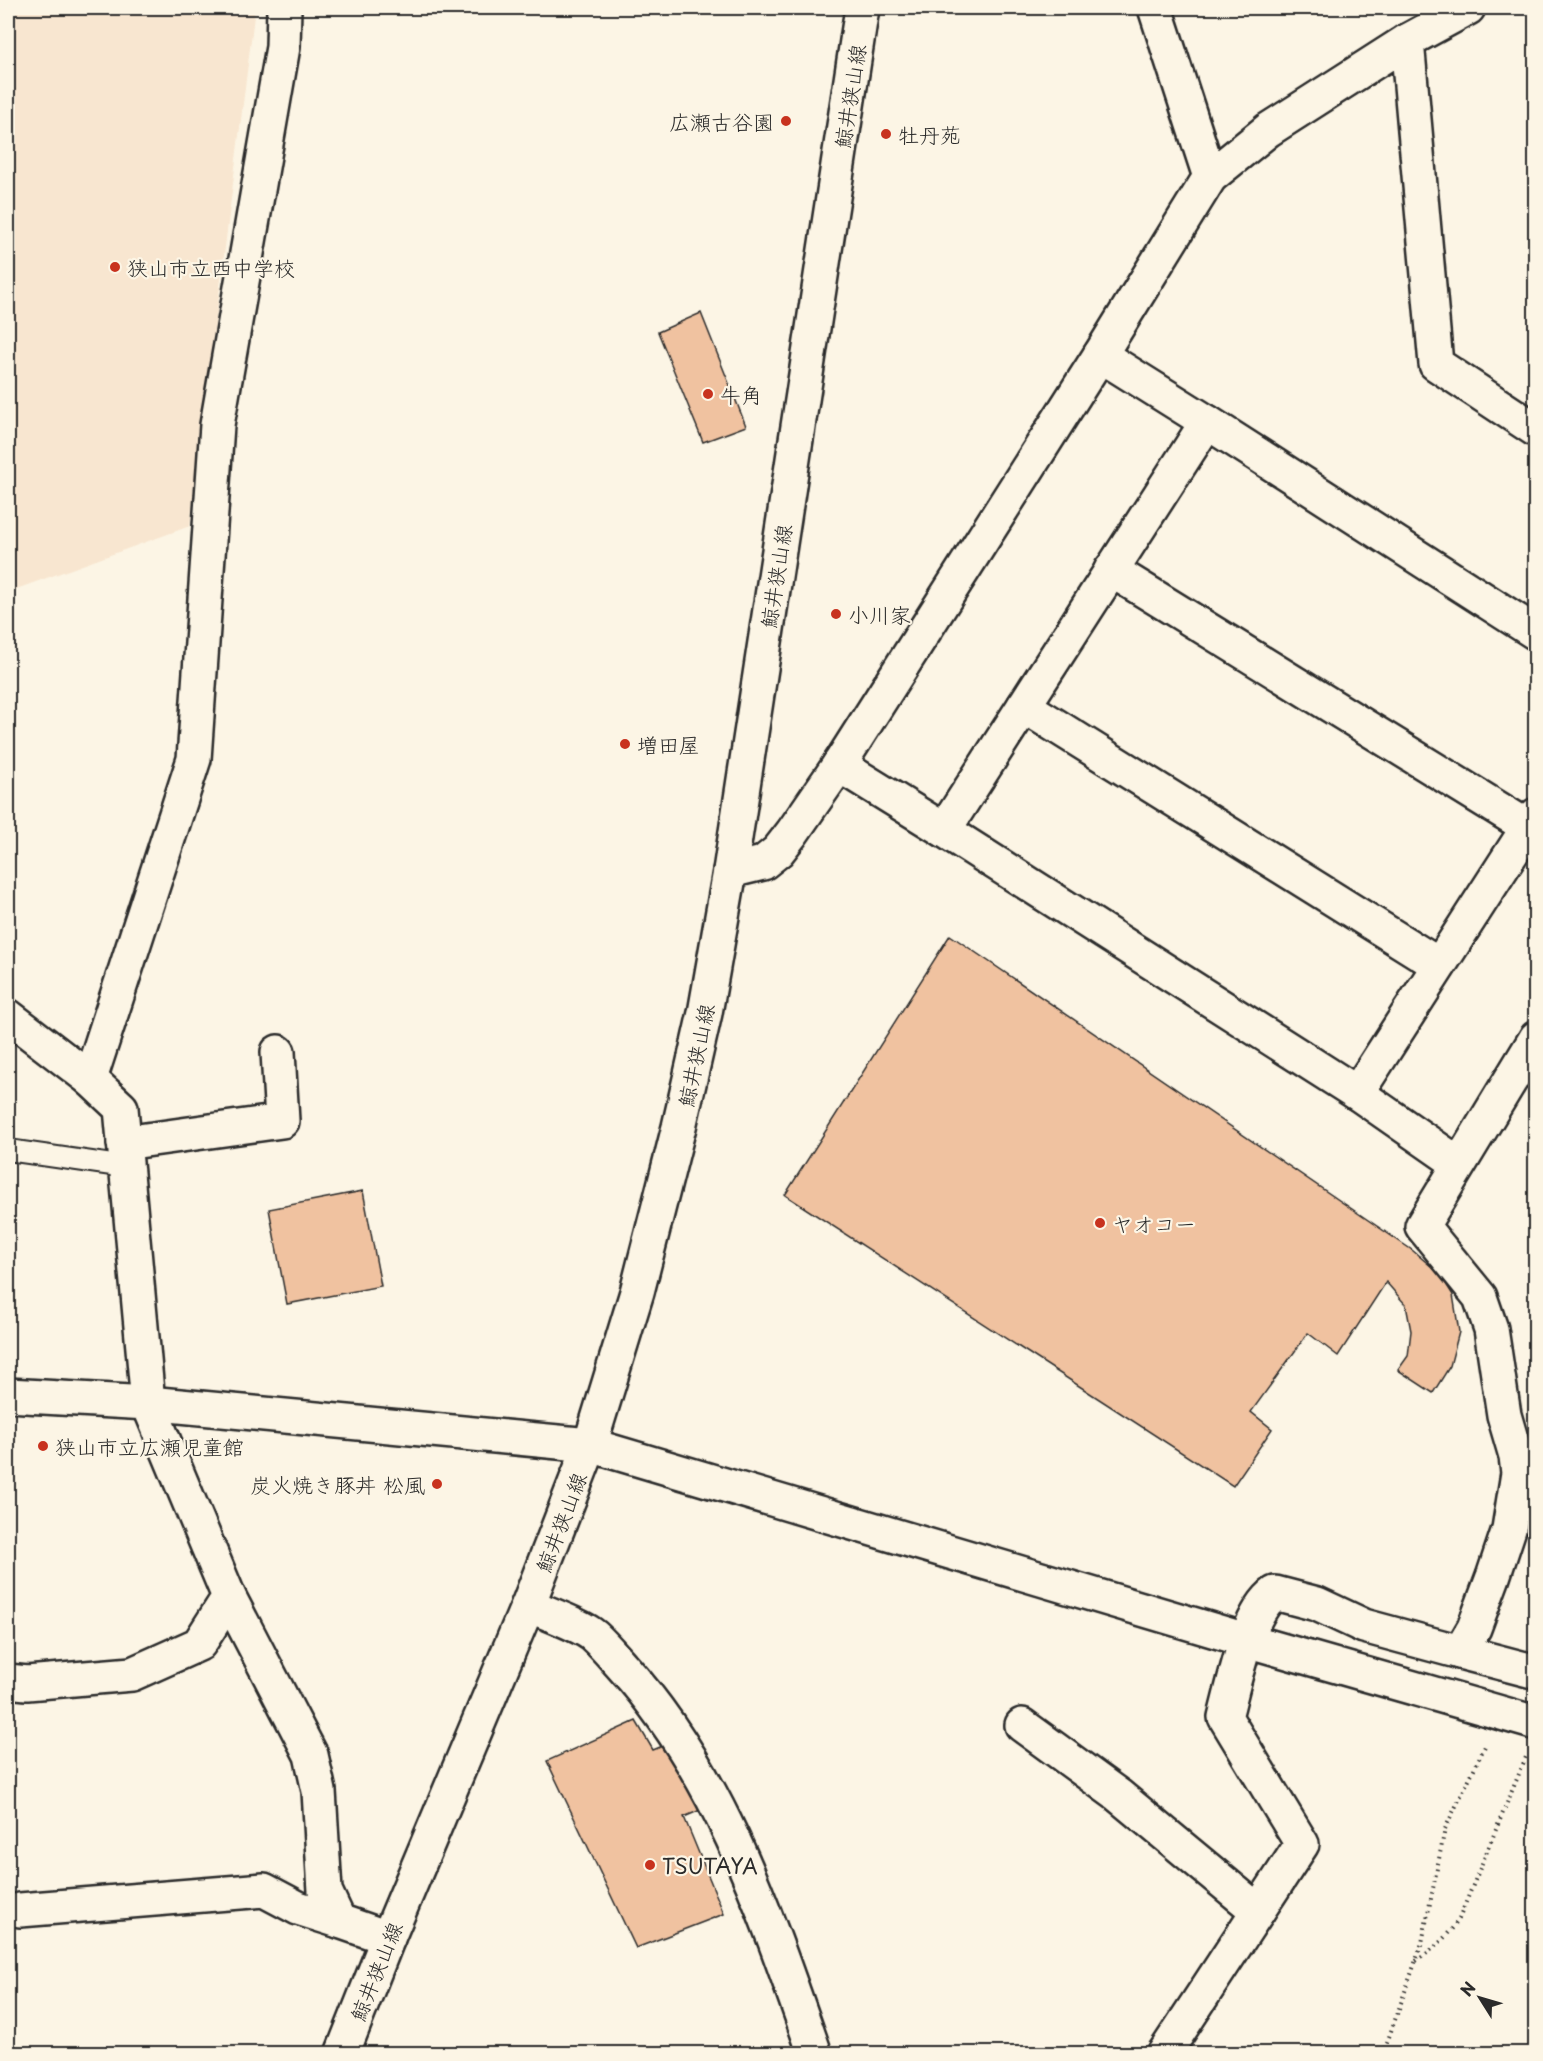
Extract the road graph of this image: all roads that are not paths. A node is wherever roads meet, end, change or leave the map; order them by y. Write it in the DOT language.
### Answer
graph roads {
  1 [pos="284,8"];
  2 [pos="862,8"];
  3 [pos="1155,8"];
  4 [pos="1468,8"];
  5 [pos="1407,41"];
  6 [pos="1210,177"];
  7 [pos="1100,356"];
  8 [pos="1207,422"];
  9 [pos="1536,430"];
  10 [pos="1111,570"];
  11 [pos="1536,633"];
  12 [pos="1024,706"];
  13 [pos="839,765"];
  14 [pos="1532,821"];
  15 [pos="944,830"];
  16 [pos="730,871"];
  17 [pos="1439,966"];
  18 [pos="8,1016"];
  19 [pos="1536,1038"];
  20 [pos="278,1052"];
  21 [pos="90,1079"];
  22 [pos="1356,1093"];
  23 [pos="8,1150"];
  24 [pos="125,1155"];
  25 [pos="1459,1164"];
  26 [pos="8,1395"];
  27 [pos="148,1403"];
  28 [pos="590,1444"];
  29 [pos="229,1598"];
  30 [pos="528,1605"];
  31 [pos="1246,1640"];
  32 [pos="1460,1652"];
  33 [pos="1529,1670"];
  34 [pos="8,1681"];
  35 [pos="1536,1723"];
  36 [pos="1022,1725"];
  37 [pos="20,1910"];
  38 [pos="1258,1911"];
  39 [pos="339,1921"];
  40 [pos="388,1938"];
  41 [pos="342,2054"];
  42 [pos="815,2054"];
  43 [pos="1164,2054"];
  1 -- 21 [label="street"];
  2 -- 16 [label="street, 鯨井狭山線"];
  3 -- 6 [label="street"];
  4 -- 5 [label="street"];
  5 -- 6 [label="street"];
  5 -- 9 [label="street"];
  6 -- 7 [label="street"];
  7 -- 8 [label="street"];
  7 -- 13 [label="street"];
  8 -- 10 [label="street"];
  8 -- 11 [label="street"];
  10 -- 12 [label="street"];
  10 -- 14 [label="street"];
  12 -- 15 [label="street"];
  12 -- 17 [label="street"];
  13 -- 15 [label="street"];
  13 -- 16 [label="street"];
  14 -- 17 [label="street"];
  15 -- 22 [label="street"];
  16 -- 28 [label="street, 鯨井狭山線"];
  17 -- 22 [label="street"];
  18 -- 21 [label="street"];
  19 -- 25 [label="street"];
  20 -- 24 [label="street"];
  21 -- 24 [label="street"];
  22 -- 25 [label="street"];
  23 -- 24 [label="lane"];
  24 -- 27 [label="street"];
  25 -- 32 [label="street"];
  26 -- 27 [label="street"];
  27 -- 28 [label="street"];
  27 -- 29 [label="street"];
  28 -- 30 [label="street, 鯨井狭山線"];
  28 -- 31 [label="street"];
  29 -- 34 [label="street"];
  29 -- 39 [label="street"];
  30 -- 40 [label="street, 鯨井狭山線"];
  30 -- 42 [label="street"];
  31 -- 32 [label="street"];
  31 -- 35 [label="street"];
  31 -- 38 [label="street"];
  32 -- 33 [label="street"];
  36 -- 38 [label="street"];
  37 -- 39 [label="street"];
  38 -- 43 [label="street"];
  39 -- 40 [label="street"];
  40 -- 41 [label="street, 鯨井狭山線"];
}
